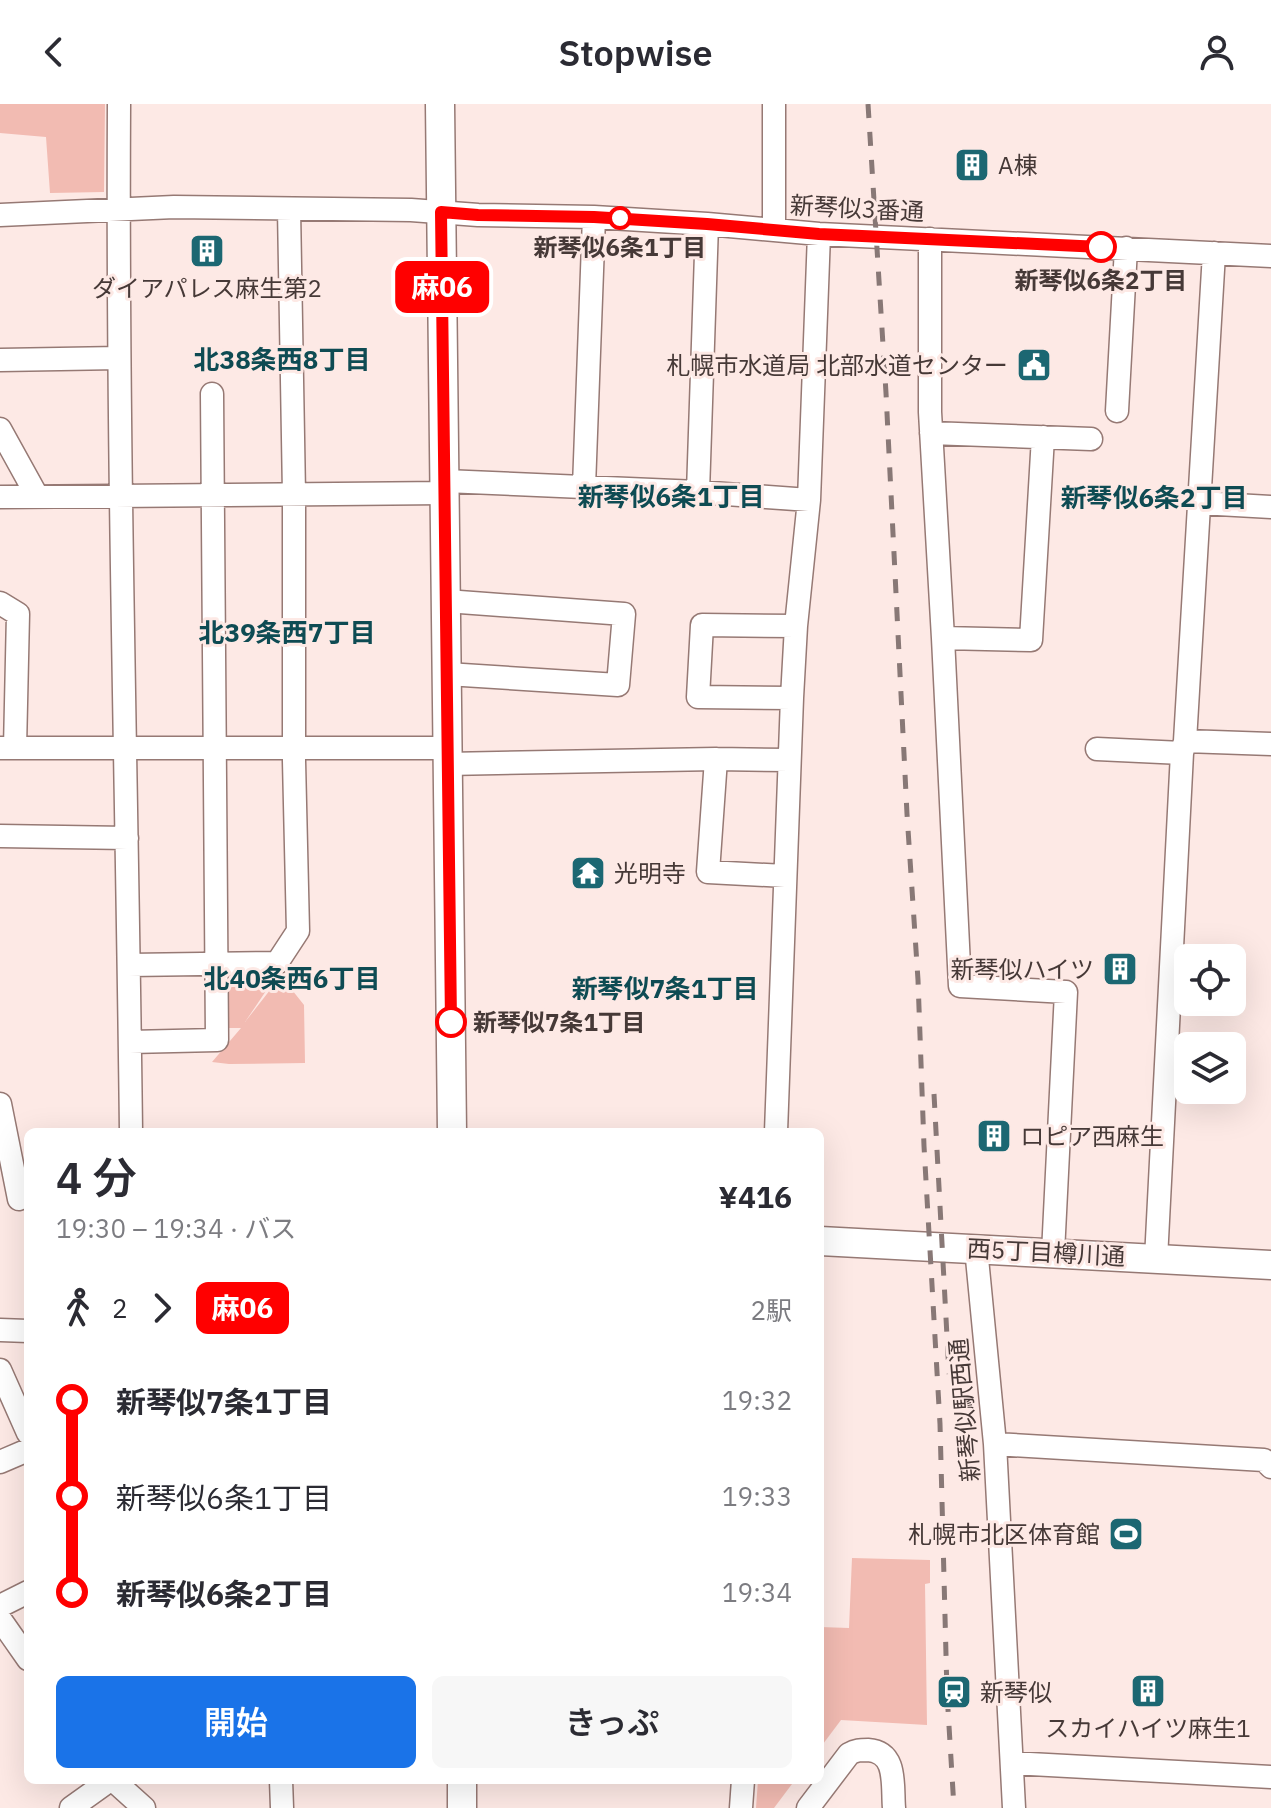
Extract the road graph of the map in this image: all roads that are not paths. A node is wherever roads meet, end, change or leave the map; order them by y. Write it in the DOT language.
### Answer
graph roads {
  1 [pos="119,104"];
  2 [pos="440,104"];
  3 [pos="774,104"];
  4 [pos="118,209"];
  5 [pos="289,209"];
  6 [pos="441,212"];
  7 [pos="0,215"];
  8 [pos="594,217"];
  9 [pos="707,224"];
  10 [pos="774,230"];
  11 [pos="819,234"];
  12 [pos="930,239"];
  13 [pos="1126,248"];
  14 [pos="1214,253"];
  15 [pos="1271,256"];
  16 [pos="119,358"];
  17 [pos="0,360"];
  18 [pos="212,394"];
  19 [pos="1117,411"];
  20 [pos="0,429"];
  21 [pos="931,433"];
  22 [pos="1043,437"];
  23 [pos="1091,439"];
  24 [pos="445,487"];
  25 [pos="584,487"];
  26 [pos="698,492"];
  27 [pos="294,494"];
  28 [pos="213,495"];
  29 [pos="37,496"];
  30 [pos="120,496"];
  31 [pos="0,497"];
  32 [pos="809,500"];
  33 [pos="1200,503"];
  34 [pos="1271,507"];
  35 [pos="446,601"];
  36 [pos="0,603"];
  37 [pos="796,626"];
  38 [pos="943,638"];
  39 [pos="447,674"];
  40 [pos="792,698"];
  41 [pos="1271,744"];
  42 [pos="1184,747"];
  43 [pos="8,748"];
  44 [pos="126,748"];
  45 [pos="215,748"];
  46 [pos="294,748"];
  47 [pos="1097,749"];
  48 [pos="448,756"];
  49 [pos="716,759"];
  50 [pos="789,760"];
  51 [pos="0,836"];
  52 [pos="127,838"];
  53 [pos="785,876"];
  54 [pos="217,964"];
  55 [pos="129,965"];
  56 [pos="130,1042"];
  57 [pos="0,1104"];
  58 [pos="131,1128"];
  59 [pos="452,1128"];
  60 [pos="776,1128"];
  61 [pos="16,1199"];
  62 [pos="824,1241"];
  63 [pos="976,1248"];
  64 [pos="1053,1253"];
  65 [pos="1156,1259"];
  66 [pos="1271,1265"];
  67 [pos="0,1330"];
  68 [pos="24,1331"];
  69 [pos="0,1370"];
  70 [pos="24,1424"];
  71 [pos="995,1444"];
  72 [pos="24,1452"];
  73 [pos="0,1462"];
  74 [pos="1271,1467"];
  75 [pos="24,1594"];
  76 [pos="0,1606"];
  77 [pos="0,1619"];
  78 [pos="24,1653"];
  79 [pos="1012,1763"];
  80 [pos="1271,1777"];
  81 [pos="106,1784"];
  82 [pos="117,1784"];
  83 [pos="281,1784"];
  84 [pos="462,1784"];
  85 [pos="743,1784"];
  86 [pos="74,1807"];
  87 [pos="144,1808"];
  88 [pos="282,1808"];
  89 [pos="462,1808"];
  90 [pos="741,1808"];
  91 [pos="808,1808"];
  92 [pos="894,1808"];
  93 [pos="1014,1808"];
  1 -- 4 [label="street"];
  2 -- 6 [label="main road"];
  3 -- 10 [label="street"];
  4 -- 5 [label="street, 新琴似3番通"];
  4 -- 7 [label="street, 新琴似3番通"];
  4 -- 16 [label="street"];
  5 -- 6 [label="street, 新琴似3番通"];
  5 -- 27 [label="street"];
  6 -- 8 [label="street, 新琴似3番通"];
  6 -- 24 [label="main road"];
  8 -- 9 [label="street, 新琴似3番通"];
  8 -- 25 [label="street"];
  9 -- 10 [label="street, 新琴似3番通"];
  9 -- 26 [label="street"];
  10 -- 11 [label="street, 新琴似3番通"];
  11 -- 12 [label="street, 新琴似3番通"];
  11 -- 32 [label="street"];
  12 -- 13 [label="street, 新琴似3番通"];
  12 -- 21 [label="street"];
  13 -- 14 [label="street, 新琴似3番通"];
  13 -- 19 [label="street"];
  14 -- 15 [label="street, 新琴似3番通"];
  14 -- 33 [label="street"];
  16 -- 17 [label="street"];
  16 -- 30 [label="street"];
  18 -- 28 [label="street"];
  20 -- 29 [label="street"];
  21 -- 22 [label="street"];
  21 -- 38 [label="street"];
  22 -- 23 [label="street"];
  22 -- 38 [label="street"];
  24 -- 25 [label="street"];
  24 -- 27 [label="street"];
  24 -- 35 [label="main road"];
  25 -- 26 [label="street"];
  26 -- 32 [label="street"];
  27 -- 28 [label="street"];
  27 -- 46 [label="street"];
  28 -- 30 [label="street"];
  28 -- 45 [label="street"];
  29 -- 30 [label="street"];
  29 -- 31 [label="street"];
  30 -- 44 [label="street"];
  32 -- 37 [label="street"];
  33 -- 34 [label="street"];
  33 -- 42 [label="street"];
  35 -- 39 [label="main road"];
  35 -- 39 [label="street"];
  36 -- 43 [label="street"];
  37 -- 40 [label="street"];
  37 -- 40 [label="street"];
  38 -- 64 [label="street"];
  39 -- 48 [label="main road"];
  40 -- 50 [label="street"];
  41 -- 42 [label="street"];
  42 -- 47 [label="street"];
  42 -- 65 [label="street"];
  43 -- 44 [label="street"];
  44 -- 45 [label="street"];
  44 -- 52 [label="street"];
  45 -- 46 [label="street"];
  45 -- 54 [label="street"];
  46 -- 48 [label="street"];
  46 -- 54 [label="street"];
  48 -- 49 [label="street"];
  48 -- 59 [label="main road"];
  49 -- 50 [label="street"];
  49 -- 53 [label="street"];
  50 -- 53 [label="street"];
  51 -- 52 [label="street"];
  52 -- 55 [label="street"];
  53 -- 60 [label="street"];
  54 -- 55 [label="street"];
  54 -- 56 [label="street"];
  55 -- 56 [label="street"];
  56 -- 58 [label="street"];
  57 -- 61 [label="street"];
  62 -- 63 [label="main road, 西5丁目樽川通"];
  63 -- 64 [label="main road, 西5丁目樽川通"];
  63 -- 71 [label="street, 新琴似駅西通"];
  64 -- 65 [label="main road, 西5丁目樽川通"];
  65 -- 66 [label="main road, 西5丁目樽川通"];
  67 -- 68 [label="street"];
  69 -- 70 [label="street"];
  71 -- 74 [label="street"];
  71 -- 79 [label="street, 新琴似駅西通"];
  72 -- 73 [label="street"];
  75 -- 76 [label="street"];
  77 -- 78 [label="street"];
  79 -- 80 [label="street"];
  79 -- 93 [label="street, 新琴似駅西通"];
  81 -- 86 [label="street"];
  82 -- 87 [label="street"];
  83 -- 88 [label="street"];
  84 -- 89 [label="main road"];
  85 -- 90 [label="street"];
  91 -- 92 [label="street"];
}
